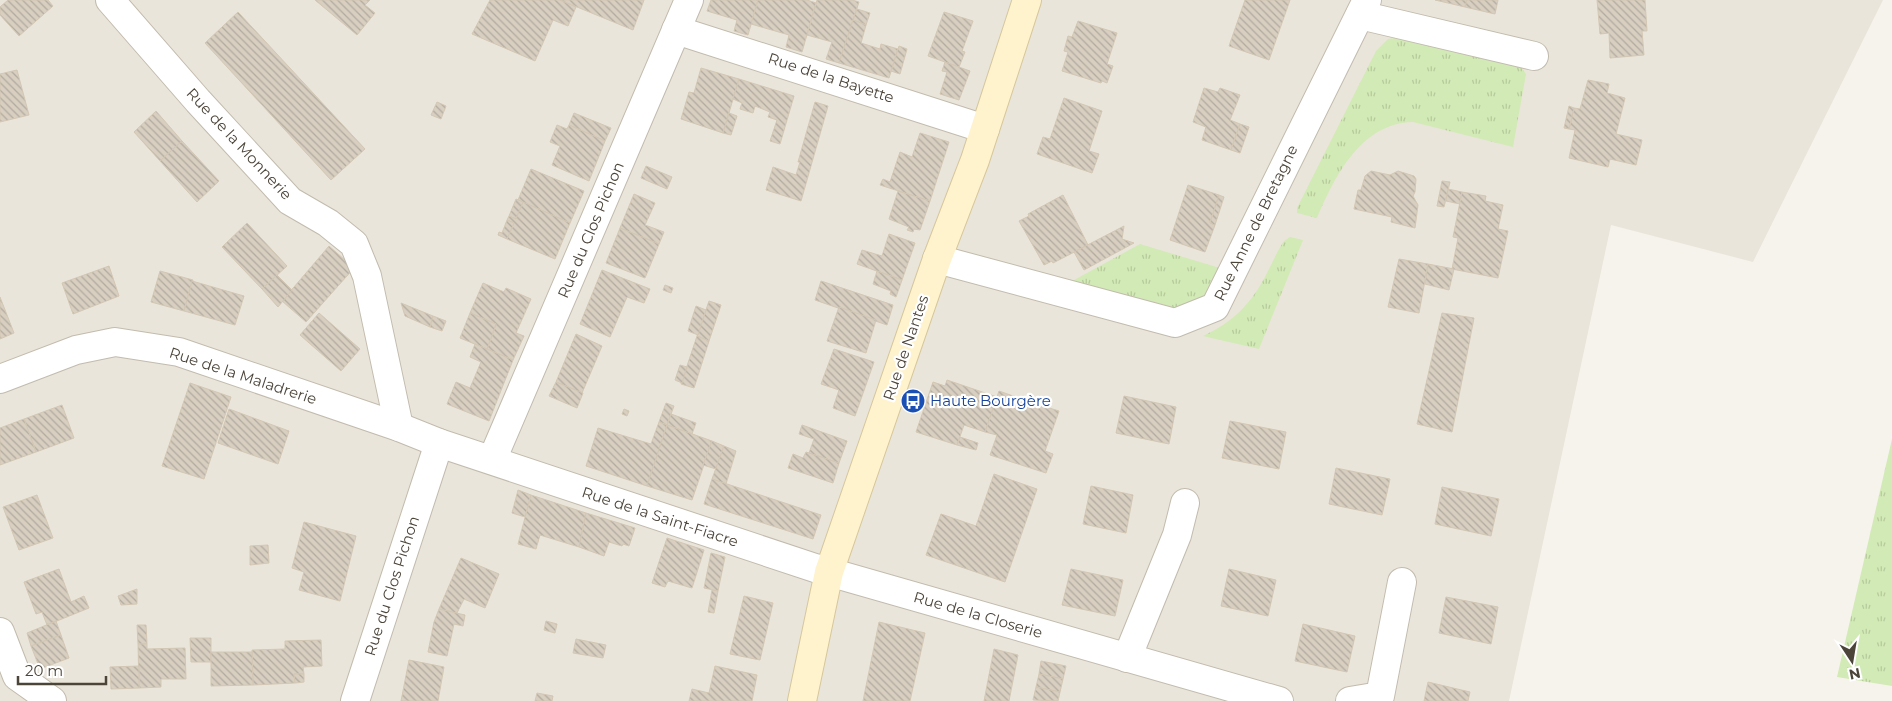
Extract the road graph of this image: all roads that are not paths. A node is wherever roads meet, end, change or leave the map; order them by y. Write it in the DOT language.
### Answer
graph roads {
  1 [pos="110,0"];
  2 [pos="689,0"];
  3 [pos="1027,0"];
  4 [pos="1363,7"];
  5 [pos="676,30"];
  6 [pos="1534,56"];
  7 [pos="986,129"];
  8 [pos="938,259"];
  9 [pos="0,379"];
  10 [pos="400,427"];
  11 [pos="439,443"];
  12 [pos="492,460"];
  13 [pos="1185,503"];
  14 [pos="829,572"];
  15 [pos="1402,582"];
  16 [pos="0,632"];
  17 [pos="1127,658"];
  18 [pos="52,701"];
  19 [pos="355,701"];
  20 [pos="802,701"];
  21 [pos="1280,701"];
  22 [pos="1350,701"];
  1 -- 10 [label="street, Rue de la Monnerie"];
  2 -- 5 [label="street, Rue du Clos Pichon"];
  3 -- 7 [label="main road, Rue de Nantes"];
  4 -- 6 [label="street, Rue Anne de Bretagne"];
  4 -- 8 [label="street, Rue Anne de Bretagne"];
  5 -- 7 [label="street, Rue de la Bayette"];
  5 -- 12 [label="street, Rue du Clos Pichon"];
  7 -- 8 [label="main road, Rue de Nantes"];
  8 -- 14 [label="main road, Rue de Nantes"];
  9 -- 10 [label="street, Rue de la Maladrerie"];
  10 -- 11 [label="street, Rue de la Maladrerie"];
  11 -- 12 [label="street, Rue de la Saint-Fiacre"];
  11 -- 19 [label="street, Rue du Clos Pichon"];
  12 -- 14 [label="street, Rue de la Saint-Fiacre"];
  13 -- 17 [label="street"];
  14 -- 17 [label="street, Rue de la Closerie"];
  14 -- 20 [label="main road, Rue de Nantes"];
  15 -- 22 [label="street"];
  16 -- 18 [label="street"];
  17 -- 21 [label="street, Rue de la Closerie"];
}
